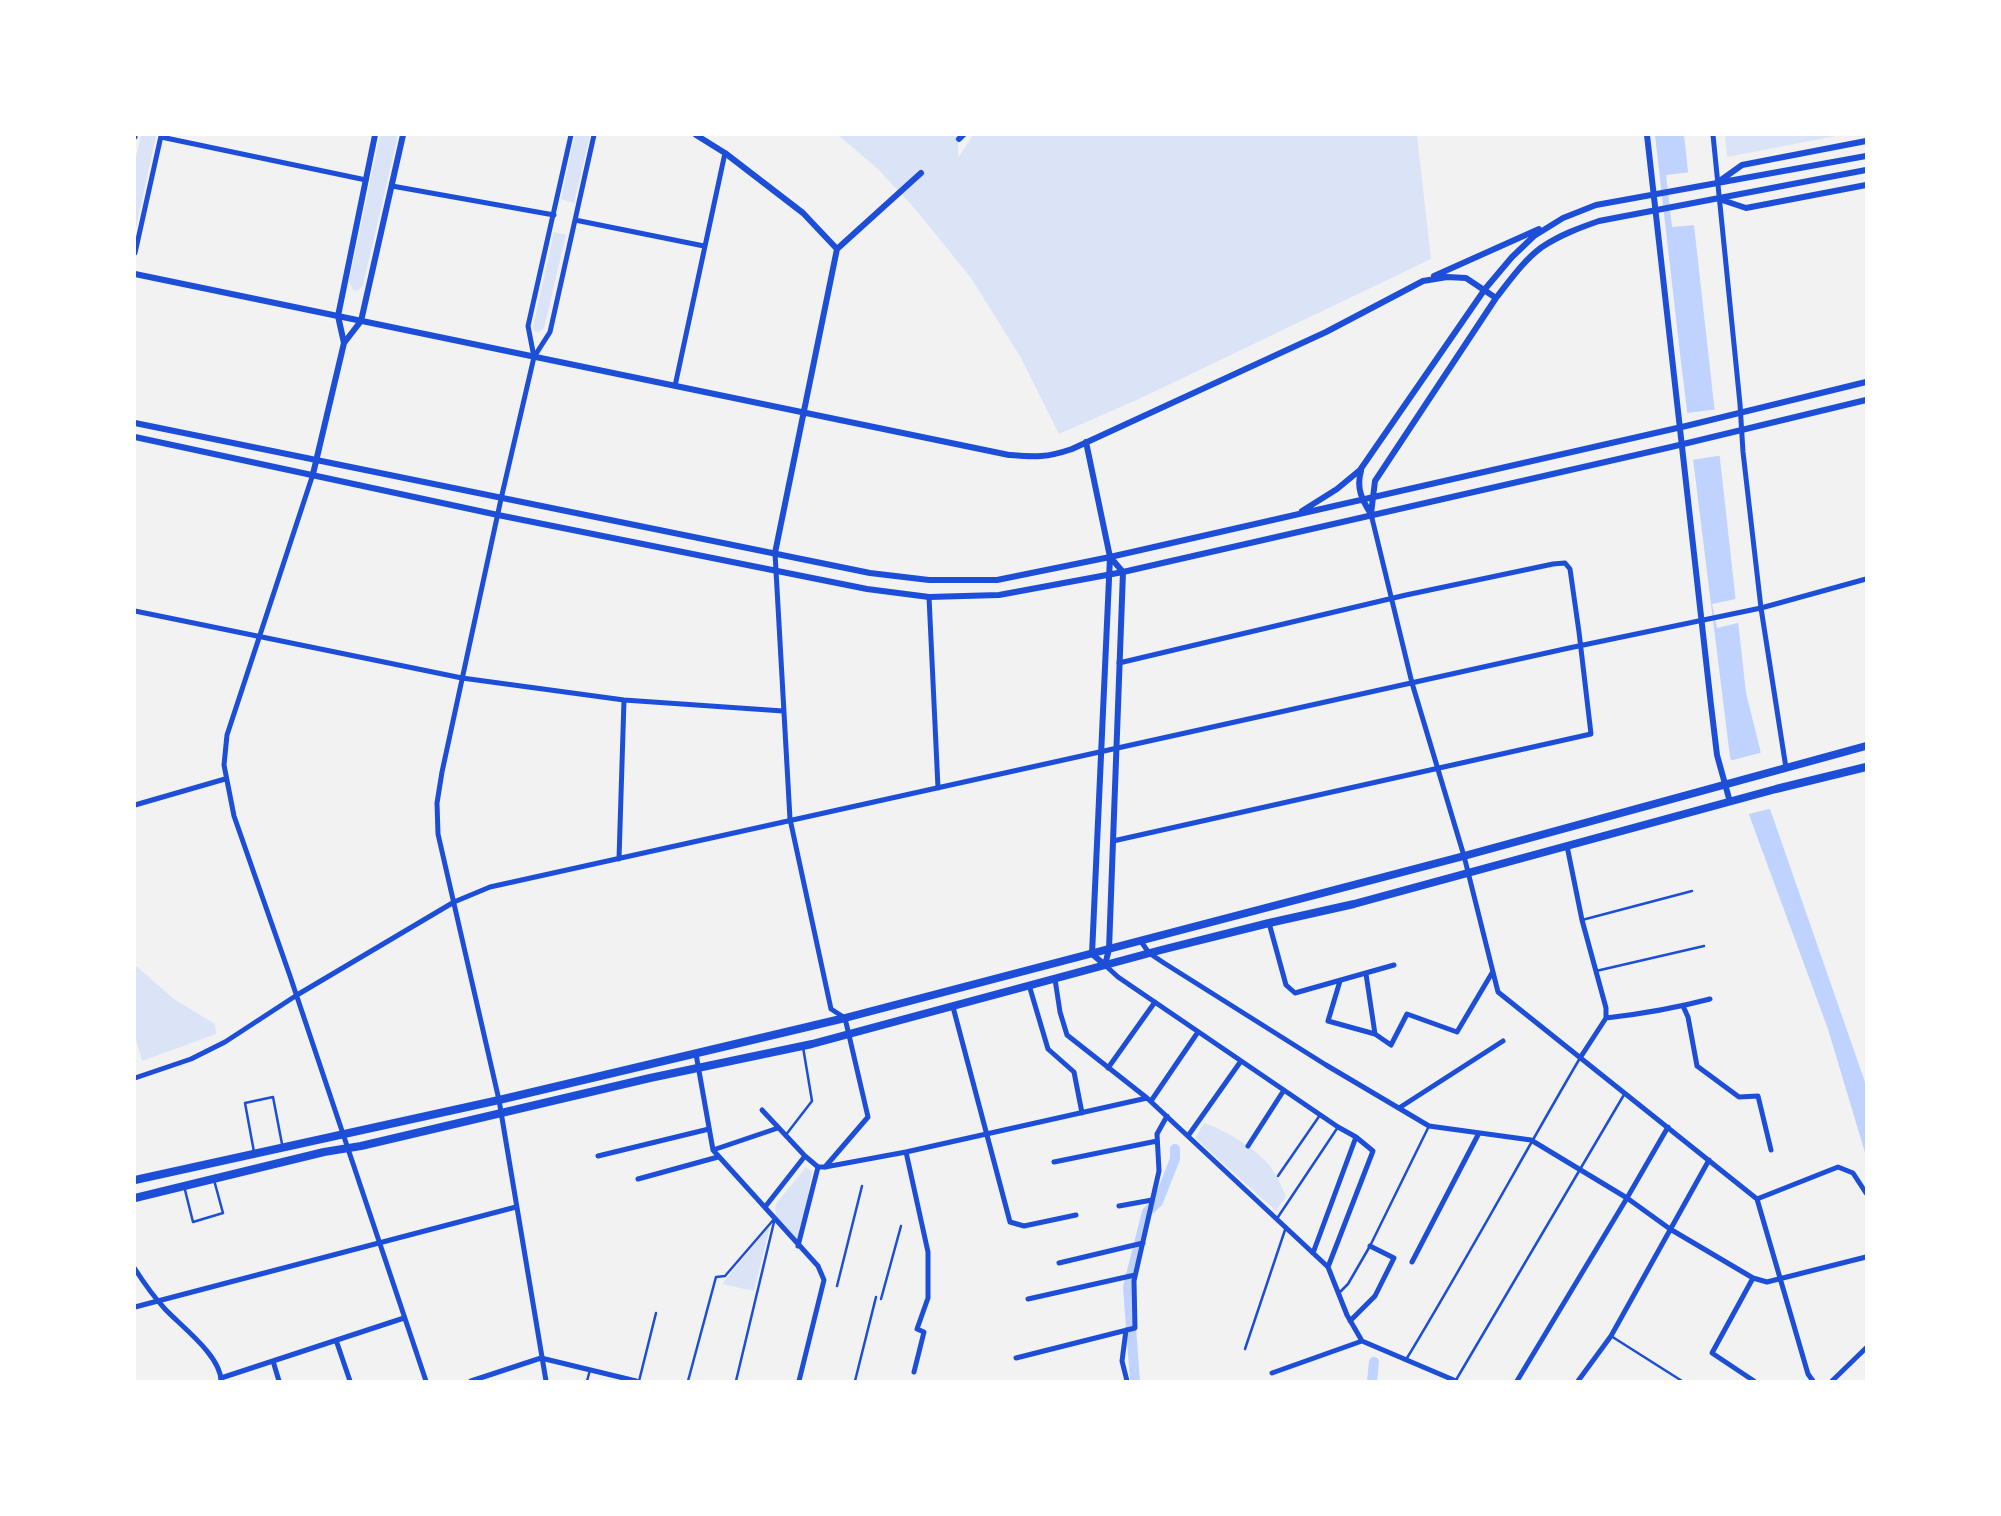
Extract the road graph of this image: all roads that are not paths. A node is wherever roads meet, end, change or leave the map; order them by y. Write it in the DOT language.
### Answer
graph roads {
  1 [pos="375,135"];
  2 [pos="403,135"];
  3 [pos="571,135"];
  4 [pos="594,135"];
  5 [pos="695,135"];
  6 [pos="1647,135"];
  7 [pos="1713,135"];
  8 [pos="161,136"];
  9 [pos="1866,141"];
  10 [pos="725,153"];
  11 [pos="1866,156"];
  12 [pos="1866,170"];
  13 [pos="920,173"];
  14 [pos="366,180"];
  15 [pos="1719,182"];
  16 [pos="1866,185"];
  17 [pos="392,186"];
  18 [pos="1654,193"];
  19 [pos="1720,199"];
  20 [pos="1656,211"];
  21 [pos="554,215"];
  22 [pos="1563,218"];
  23 [pos="575,220"];
  24 [pos="704,246"];
  25 [pos="837,249"];
  26 [pos="135,253"];
  27 [pos="135,274"];
  28 [pos="1423,281"];
  29 [pos="1485,289"];
  30 [pos="1496,298"];
  31 [pos="338,316"];
  32 [pos="361,321"];
  33 [pos="344,343"];
  34 [pos="534,357"];
  35 [pos="1866,382"];
  36 [pos="675,386"];
  37 [pos="1866,400"];
  38 [pos="804,412"];
  39 [pos="1741,413"];
  40 [pos="135,423"];
  41 [pos="1684,427"];
  42 [pos="1742,430"];
  43 [pos="135,437"];
  44 [pos="1086,442"];
  45 [pos="1687,444"];
  46 [pos="316,460"];
  47 [pos="1364,465"];
  48 [pos="313,474"];
  49 [pos="1374,496"];
  50 [pos="501,499"];
  51 [pos="1361,499"];
  52 [pos="498,514"];
  53 [pos="1371,514"];
  54 [pos="1294,515"];
  55 [pos="775,553"];
  56 [pos="1110,557"];
  57 [pos="776,570"];
  58 [pos="1122,572"];
  59 [pos="1110,574"];
  60 [pos="1866,579"];
  61 [pos="929,597"];
  62 [pos="1390,599"];
  63 [pos="1761,608"];
  64 [pos="135,611"];
  65 [pos="1702,621"];
  66 [pos="260,637"];
  67 [pos="1581,645"];
  68 [pos="1119,663"];
  69 [pos="462,678"];
  70 [pos="1412,682"];
  71 [pos="625,700"];
  72 [pos="783,711"];
  73 [pos="1866,746"];
  74 [pos="1116,748"];
  75 [pos="1101,751"];
  76 [pos="1866,767"];
  77 [pos="1438,768"];
  78 [pos="1786,768"];
  79 [pos="225,779"];
  80 [pos="1724,784"];
  81 [pos="938,788"];
  82 [pos="1730,802"];
  83 [pos="135,804"];
  84 [pos="790,819"];
  85 [pos="1113,841"];
  86 [pos="1567,846"];
  87 [pos="1464,856"];
  88 [pos="619,859"];
  89 [pos="1468,873"];
  90 [pos="1692,891"];
  91 [pos="454,902"];
  92 [pos="1582,920"];
  93 [pos="1269,923"];
  94 [pos="1140,940"];
  95 [pos="1704,946"];
  96 [pos="1109,949"];
  97 [pos="1149,953"];
  98 [pos="1092,954"];
  99 [pos="1105,965"];
  100 [pos="1394,965"];
  101 [pos="1596,971"];
  102 [pos="1492,973"];
  103 [pos="1366,974"];
  104 [pos="1055,979"];
  105 [pos="1340,981"];
  106 [pos="1030,985"];
  107 [pos="297,995"];
  108 [pos="1710,999"];
  109 [pos="1155,1002"];
  110 [pos="1684,1006"];
  111 [pos="953,1007"];
  112 [pos="845,1018"];
  113 [pos="1606,1018"];
  114 [pos="1198,1032"];
  115 [pos="1375,1034"];
  116 [pos="848,1035"];
  117 [pos="1503,1041"];
  118 [pos="802,1046"];
  119 [pos="696,1054"];
  120 [pos="1580,1058"];
  121 [pos="1241,1061"];
  122 [pos="1108,1068"];
  123 [pos="698,1069"];
  124 [pos="135,1078"];
  125 [pos="1284,1090"];
  126 [pos="1625,1093"];
  127 [pos="499,1100"];
  128 [pos="1149,1100"];
  129 [pos="1399,1108"];
  130 [pos="762,1110"];
  131 [pos="1082,1113"];
  132 [pos="501,1115"];
  133 [pos="1321,1115"];
  134 [pos="1167,1116"];
  135 [pos="1429,1125"];
  136 [pos="1338,1127"];
  137 [pos="1668,1127"];
  138 [pos="778,1128"];
  139 [pos="709,1129"];
  140 [pos="1479,1133"];
  141 [pos="344,1134"];
  142 [pos="986,1134"];
  143 [pos="785,1136"];
  144 [pos="1188,1136"];
  145 [pos="1356,1137"];
  146 [pos="1531,1140"];
  147 [pos="1157,1141"];
  148 [pos="1248,1146"];
  149 [pos="283,1148"];
  150 [pos="348,1149"];
  151 [pos="713,1150"];
  152 [pos="1771,1150"];
  153 [pos="906,1152"];
  154 [pos="255,1154"];
  155 [pos="598,1156"];
  156 [pos="805,1156"];
  157 [pos="718,1157"];
  158 [pos="1709,1160"];
  159 [pos="1054,1161"];
  160 [pos="821,1167"];
  161 [pos="1579,1170"];
  162 [pos="1278,1176"];
  163 [pos="214,1179"];
  164 [pos="639,1179"];
  165 [pos="135,1180"];
  166 [pos="184,1186"];
  167 [pos="862,1186"];
  168 [pos="1866,1193"];
  169 [pos="135,1198"];
  170 [pos="1627,1198"];
  171 [pos="1757,1199"];
  172 [pos="1152,1200"];
  173 [pos="1119,1206"];
  174 [pos="516,1207"];
  175 [pos="765,1207"];
  176 [pos="1076,1215"];
  177 [pos="775,1219"];
  178 [pos="1277,1219"];
  179 [pos="901,1226"];
  180 [pos="1286,1227"];
  181 [pos="1670,1229"];
  182 [pos="1143,1243"];
  183 [pos="379,1244"];
  184 [pos="1370,1245"];
  185 [pos="798,1246"];
  186 [pos="1313,1252"];
  187 [pos="1866,1257"];
  188 [pos="1412,1262"];
  189 [pos="1059,1263"];
  190 [pos="1328,1267"];
  191 [pos="135,1269"];
  192 [pos="1135,1275"];
  193 [pos="1753,1278"];
  194 [pos="1779,1279"];
  195 [pos="837,1286"];
  196 [pos="1338,1293"];
  197 [pos="876,1297"];
  198 [pos="881,1299"];
  199 [pos="1028,1300"];
  200 [pos="158,1301"];
  201 [pos="135,1307"];
  202 [pos="656,1313"];
  203 [pos="404,1318"];
  204 [pos="1350,1321"];
  205 [pos="1126,1330"];
  206 [pos="1611,1336"];
  207 [pos="337,1340"];
  208 [pos="1362,1341"];
  209 [pos="1866,1348"];
  210 [pos="1244,1349"];
  211 [pos="1016,1357"];
  212 [pos="541,1358"];
  213 [pos="1406,1359"];
  214 [pos="273,1361"];
  215 [pos="590,1370"];
  216 [pos="914,1372"];
  217 [pos="1272,1373"];
  218 [pos="221,1380"];
  219 [pos="279,1381"];
  220 [pos="350,1381"];
  221 [pos="426,1381"];
  222 [pos="471,1381"];
  223 [pos="546,1381"];
  224 [pos="587,1381"];
  225 [pos="637,1381"];
  226 [pos="688,1381"];
  227 [pos="736,1381"];
  228 [pos="799,1381"];
  229 [pos="855,1381"];
  230 [pos="1127,1381"];
  231 [pos="1456,1381"];
  232 [pos="1517,1381"];
  233 [pos="1578,1381"];
  234 [pos="1682,1381"];
  235 [pos="1755,1381"];
  236 [pos="1813,1381"];
  237 [pos="1832,1381"];
  1 -- 14 [label="street"];
  2 -- 17 [label="street"];
  3 -- 21 [label="street"];
  4 -- 23 [label="street"];
  5 -- 10 [label="street"];
  6 -- 18 [label="street"];
  7 -- 15 [label="street"];
  8 -- 14 [label="street"];
  8 -- 26 [label="street"];
  9 -- 15 [label="street"];
  10 -- 24 [label="street"];
  10 -- 25 [label="street"];
  11 -- 15 [label="street"];
  12 -- 19 [label="street"];
  13 -- 25 [label="street"];
  14 -- 31 [label="street"];
  15 -- 18 [label="street"];
  15 -- 19 [label="street"];
  16 -- 19 [label="street"];
  17 -- 21 [label="street"];
  17 -- 32 [label="street"];
  18 -- 20 [label="street"];
  18 -- 22 [label="street"];
  19 -- 20 [label="street"];
  19 -- 39 [label="street"];
  20 -- 30 [label="street"];
  20 -- 41 [label="street"];
  21 -- 34 [label="street"];
  22 -- 28 [label="street"];
  22 -- 29 [label="street"];
  23 -- 24 [label="street"];
  23 -- 34 [label="street"];
  24 -- 36 [label="street"];
  25 -- 38 [label="street"];
  27 -- 31 [label="street"];
  28 -- 29 [label="street"];
  28 -- 44 [label="street"];
  29 -- 30 [label="street"];
  29 -- 47 [label="street"];
  30 -- 49 [label="street"];
  31 -- 32 [label="street"];
  31 -- 33 [label="street"];
  32 -- 33 [label="street"];
  32 -- 34 [label="street"];
  33 -- 46 [label="street"];
  34 -- 36 [label="street"];
  34 -- 50 [label="street"];
  35 -- 39 [label="street"];
  36 -- 38 [label="street"];
  37 -- 42 [label="street"];
  38 -- 44 [label="street"];
  38 -- 55 [label="street"];
  39 -- 41 [label="street"];
  39 -- 42 [label="street"];
  40 -- 46 [label="street"];
  41 -- 45 [label="street"];
  41 -- 49 [label="street"];
  42 -- 45 [label="street"];
  42 -- 63 [label="street"];
  43 -- 48 [label="street"];
  44 -- 56 [label="street"];
  45 -- 53 [label="street"];
  45 -- 65 [label="street"];
  46 -- 48 [label="street"];
  46 -- 50 [label="street"];
  47 -- 51 [label="street"];
  47 -- 54 [label="street"];
  48 -- 52 [label="street"];
  48 -- 66 [label="street"];
  49 -- 51 [label="street"];
  49 -- 53 [label="street"];
  50 -- 52 [label="street"];
  50 -- 55 [label="street"];
  51 -- 53 [label="street"];
  51 -- 54 [label="street"];
  52 -- 57 [label="street"];
  52 -- 69 [label="street"];
  53 -- 58 [label="street"];
  53 -- 62 [label="street"];
  54 -- 56 [label="street"];
  55 -- 56 [label="street"];
  55 -- 57 [label="street"];
  56 -- 58 [label="street"];
  56 -- 59 [label="street"];
  57 -- 61 [label="street"];
  57 -- 72 [label="street"];
  58 -- 59 [label="street"];
  58 -- 68 [label="street"];
  59 -- 61 [label="street"];
  59 -- 75 [label="street"];
  60 -- 63 [label="street"];
  61 -- 81 [label="street"];
  62 -- 67 [label="street"];
  62 -- 68 [label="street"];
  62 -- 70 [label="street"];
  63 -- 65 [label="street"];
  63 -- 78 [label="street"];
  64 -- 66 [label="street"];
  65 -- 67 [label="street"];
  65 -- 80 [label="street"];
  66 -- 69 [label="street"];
  66 -- 79 [label="street"];
  67 -- 70 [label="street"];
  67 -- 77 [label="street"];
  68 -- 74 [label="street"];
  69 -- 71 [label="street"];
  69 -- 91 [label="street"];
  70 -- 74 [label="street"];
  70 -- 77 [label="street"];
  71 -- 72 [label="street"];
  71 -- 88 [label="street"];
  72 -- 84 [label="street"];
  73 -- 78 [label="main road"];
  74 -- 75 [label="street"];
  74 -- 85 [label="street"];
  75 -- 81 [label="street"];
  75 -- 98 [label="street"];
  76 -- 82 [label="main road"];
  77 -- 85 [label="street"];
  77 -- 87 [label="street"];
  78 -- 80 [label="main road"];
  79 -- 83 [label="street"];
  79 -- 107 [label="street"];
  80 -- 82 [label="street"];
  80 -- 87 [label="main road"];
  81 -- 84 [label="street"];
  82 -- 86 [label="main road"];
  84 -- 88 [label="street"];
  84 -- 112 [label="street"];
  85 -- 96 [label="street"];
  86 -- 89 [label="main road"];
  86 -- 92 [label="street"];
  87 -- 89 [label="street"];
  87 -- 94 [label="main road"];
  88 -- 91 [label="street"];
  89 -- 93 [label="main road"];
  89 -- 102 [label="street"];
  90 -- 92 [label="lane"];
  91 -- 107 [label="street"];
  91 -- 127 [label="street"];
  92 -- 101 [label="street"];
  93 -- 97 [label="main road"];
  93 -- 105 [label="street"];
  94 -- 96 [label="main road"];
  94 -- 97 [label="street"];
  95 -- 101 [label="lane"];
  96 -- 98 [label="main road"];
  96 -- 99 [label="street"];
  97 -- 99 [label="main road"];
  97 -- 129 [label="street"];
  98 -- 99 [label="street"];
  98 -- 112 [label="main road"];
  99 -- 104 [label="main road"];
  99 -- 109 [label="street"];
  100 -- 103 [label="street"];
  101 -- 113 [label="street"];
  102 -- 115 [label="street"];
  102 -- 120 [label="street"];
  103 -- 105 [label="street"];
  103 -- 115 [label="street"];
  104 -- 106 [label="main road"];
  104 -- 122 [label="street"];
  105 -- 115 [label="street"];
  106 -- 111 [label="main road"];
  106 -- 131 [label="street"];
  107 -- 124 [label="street"];
  107 -- 141 [label="street"];
  108 -- 110 [label="street"];
  109 -- 114 [label="street"];
  109 -- 122 [label="street"];
  110 -- 113 [label="street"];
  110 -- 152 [label="street"];
  111 -- 116 [label="main road"];
  111 -- 142 [label="street"];
  112 -- 116 [label="street"];
  112 -- 119 [label="main road"];
  113 -- 120 [label="street"];
  114 -- 121 [label="street"];
  114 -- 128 [label="street"];
  116 -- 118 [label="main road"];
  116 -- 160 [label="street"];
  117 -- 129 [label="street"];
  118 -- 123 [label="main road"];
  118 -- 143 [label="lane"];
  119 -- 123 [label="street"];
  119 -- 127 [label="main road"];
  120 -- 126 [label="street"];
  120 -- 146 [label="lane"];
  121 -- 125 [label="street"];
  121 -- 144 [label="street"];
  122 -- 128 [label="street"];
  123 -- 132 [label="main road"];
  123 -- 139 [label="street"];
  125 -- 133 [label="street"];
  125 -- 148 [label="street"];
  126 -- 137 [label="street"];
  126 -- 161 [label="lane"];
  127 -- 132 [label="street"];
  127 -- 141 [label="main road"];
  128 -- 131 [label="street"];
  128 -- 134 [label="street"];
  129 -- 135 [label="street"];
  130 -- 138 [label="street"];
  131 -- 142 [label="street"];
  132 -- 150 [label="main road"];
  132 -- 174 [label="street"];
  133 -- 136 [label="street"];
  133 -- 162 [label="lane"];
  134 -- 144 [label="street"];
  134 -- 147 [label="street"];
  135 -- 140 [label="street"];
  135 -- 184 [label="lane"];
  136 -- 145 [label="street"];
  136 -- 178 [label="lane"];
  137 -- 158 [label="street"];
  137 -- 170 [label="street"];
  138 -- 143 [label="street"];
  138 -- 151 [label="street"];
  139 -- 151 [label="street"];
  139 -- 155 [label="street"];
  140 -- 146 [label="street"];
  140 -- 188 [label="street"];
  141 -- 149 [label="main road"];
  141 -- 150 [label="street"];
  142 -- 153 [label="street"];
  142 -- 176 [label="street"];
  143 -- 156 [label="street"];
  144 -- 178 [label="street"];
  145 -- 186 [label="street"];
  145 -- 190 [label="street"];
  146 -- 161 [label="street"];
  146 -- 213 [label="lane"];
  147 -- 159 [label="street"];
  147 -- 172 [label="street"];
  149 -- 154 [label="main road"];
  149 -- 154 [label="lane"];
  150 -- 163 [label="main road"];
  150 -- 183 [label="street"];
  151 -- 157 [label="street"];
  153 -- 160 [label="street"];
  153 -- 216 [label="street"];
  154 -- 165 [label="main road"];
  156 -- 160 [label="street"];
  156 -- 175 [label="street"];
  157 -- 164 [label="street"];
  157 -- 175 [label="street"];
  158 -- 171 [label="street"];
  158 -- 181 [label="street"];
  160 -- 185 [label="street"];
  161 -- 170 [label="street"];
  161 -- 231 [label="lane"];
  163 -- 166 [label="main road"];
  163 -- 166 [label="lane"];
  166 -- 169 [label="main road"];
  167 -- 195 [label="lane"];
  168 -- 171 [label="street"];
  170 -- 181 [label="street"];
  170 -- 232 [label="street"];
  171 -- 194 [label="street"];
  172 -- 173 [label="street"];
  172 -- 182 [label="street"];
  174 -- 183 [label="street"];
  174 -- 212 [label="street"];
  175 -- 177 [label="street"];
  177 -- 185 [label="street"];
  177 -- 226 [label="lane"];
  177 -- 227 [label="lane"];
  178 -- 180 [label="street"];
  179 -- 198 [label="lane"];
  180 -- 186 [label="street"];
  180 -- 210 [label="lane"];
  181 -- 193 [label="street"];
  181 -- 206 [label="street"];
  182 -- 189 [label="street"];
  182 -- 192 [label="street"];
  183 -- 200 [label="street"];
  183 -- 203 [label="street"];
  184 -- 196 [label="lane"];
  184 -- 204 [label="street"];
  185 -- 228 [label="street"];
  186 -- 190 [label="street"];
  187 -- 194 [label="street"];
  190 -- 196 [label="street"];
  191 -- 200 [label="street"];
  192 -- 199 [label="street"];
  192 -- 205 [label="street"];
  193 -- 194 [label="street"];
  193 -- 235 [label="street"];
  194 -- 236 [label="street"];
  196 -- 204 [label="street"];
  197 -- 229 [label="lane"];
  200 -- 201 [label="street"];
  200 -- 218 [label="street"];
  202 -- 225 [label="lane"];
  203 -- 207 [label="street"];
  203 -- 221 [label="street"];
  204 -- 208 [label="street"];
  205 -- 211 [label="street"];
  205 -- 230 [label="street"];
  206 -- 233 [label="street"];
  206 -- 234 [label="lane"];
  207 -- 214 [label="street"];
  207 -- 220 [label="street"];
  208 -- 213 [label="street"];
  208 -- 217 [label="street"];
  209 -- 237 [label="street"];
  212 -- 215 [label="street"];
  212 -- 222 [label="street"];
  212 -- 223 [label="street"];
  213 -- 231 [label="street"];
  214 -- 218 [label="street"];
  214 -- 219 [label="street"];
  215 -- 224 [label="lane"];
  215 -- 225 [label="street"];
}
